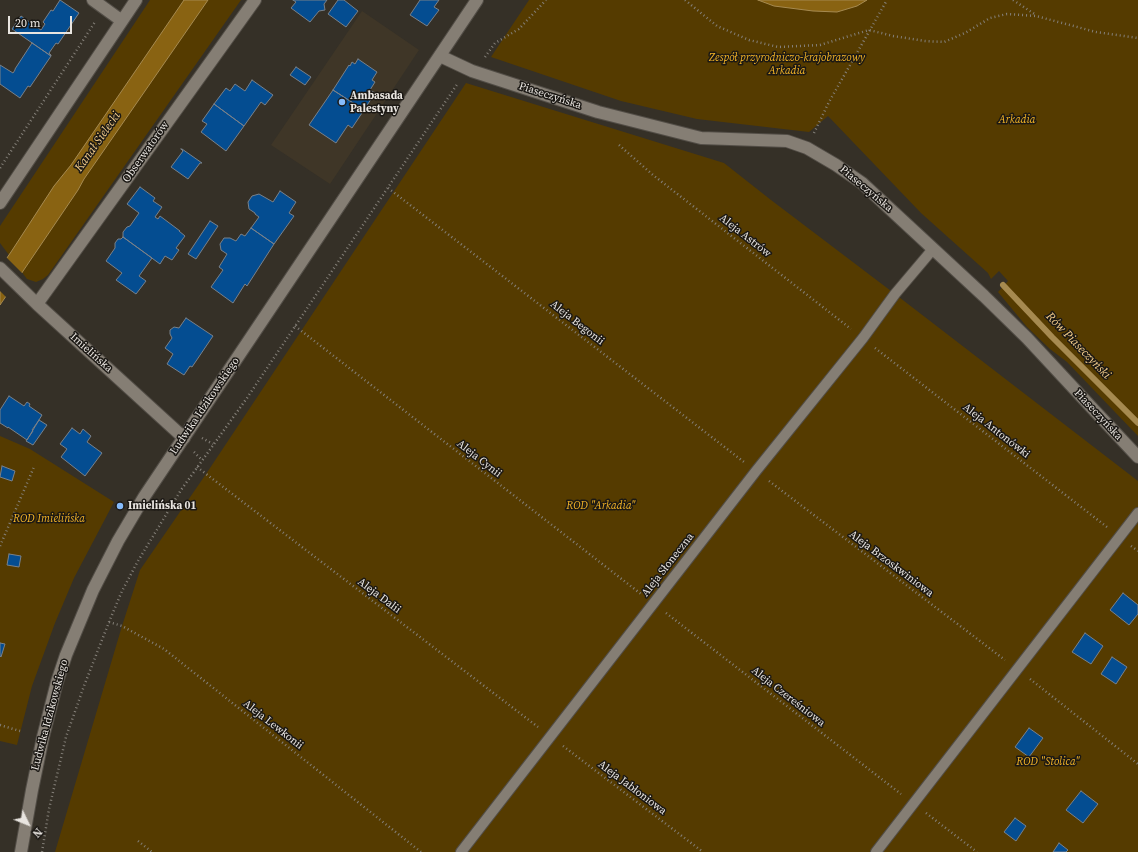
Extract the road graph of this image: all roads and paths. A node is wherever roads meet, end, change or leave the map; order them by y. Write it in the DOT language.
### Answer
graph roads {
  1 [pos="93,0"];
  2 [pos="136,0"];
  3 [pos="255,0"];
  4 [pos="477,0"];
  5 [pos="546,0"];
  6 [pos="685,0"];
  7 [pos="887,0"];
  8 [pos="1013,0"];
  9 [pos="1036,16"];
  10 [pos="98,18"];
  11 [pos="122,21"];
  12 [pos="869,30"];
  13 [pos="1138,38"];
  14 [pos="440,56"];
  15 [pos="472,71"];
  16 [pos="619,145"];
  17 [pos="807,148"];
  18 [pos="0,168"];
  19 [pos="388,188"];
  20 [pos="0,203"];
  21 [pos="933,249"];
  22 [pos="0,268"];
  23 [pos="37,304"];
  24 [pos="295,326"];
  25 [pos="862,338"];
  26 [pos="184,438"];
  27 [pos="1138,457"];
  28 [pos="34,467"];
  29 [pos="197,467"];
  30 [pos="756,471"];
  31 [pos="1138,513"];
  32 [pos="1119,537"];
  33 [pos="0,546"];
  34 [pos="653,604"];
  35 [pos="109,622"];
  36 [pos="1017,669"];
  37 [pos="0,725"];
  38 [pos="20,731"];
  39 [pos="551,737"];
  40 [pos="1138,764"];
  41 [pos="914,804"];
  42 [pos="138,841"];
  43 [pos="21,852"];
  44 [pos="42,852"];
  45 [pos="152,852"];
  46 [pos="420,852"];
  47 [pos="461,852"];
  48 [pos="703,852"];
  49 [pos="876,852"];
  50 [pos="977,852"];
  1 -- 11 [label="street"];
  2 -- 11 [label="street"];
  3 -- 23 [label="street, Obserwatorów"];
  4 -- 14 [label="street, Ludwika Idzikowskiego"];
  5 -- 15 [label="path"];
  6 -- 12 [label="path"];
  7 -- 12 [label="path"];
  8 -- 9 [label="path"];
  9 -- 12 [label="path"];
  9 -- 13 [label="path"];
  10 -- 18 [label="path"];
  11 -- 20 [label="street"];
  12 -- 17 [label="path"];
  14 -- 15 [label="street, Piaseczyńska"];
  14 -- 26 [label="street, Ludwika Idzikowskiego"];
  15 -- 17 [label="street, Piaseczyńska"];
  15 -- 19 [label="path"];
  16 -- 25 [label="path, Aleja Astrów"];
  17 -- 21 [label="street, Piaseczyńska"];
  19 -- 24 [label="path"];
  19 -- 30 [label="path, Aleja Begonii"];
  21 -- 25 [label="lane, Aleja Słoneczna"];
  21 -- 27 [label="street, Piaseczyńska"];
  22 -- 23 [label="street, Imielińska"];
  23 -- 26 [label="street, Imielińska"];
  24 -- 29 [label="path"];
  24 -- 34 [label="path, Aleja Cynii"];
  25 -- 30 [label="lane, Aleja Słoneczna"];
  25 -- 32 [label="path, Aleja Antonówki"];
  26 -- 43 [label="street, Ludwika Idzikowskiego"];
  28 -- 33 [label="path"];
  29 -- 35 [label="path"];
  29 -- 39 [label="path, Aleja Dalii"];
  30 -- 34 [label="lane, Aleja Słoneczna"];
  30 -- 36 [label="path, Aleja Brzoskwiniowa"];
  31 -- 32 [label="lane"];
  32 -- 36 [label="lane"];
  34 -- 39 [label="lane, Aleja Słoneczna"];
  34 -- 41 [label="path, Aleja Czereśniowa"];
  35 -- 44 [label="path"];
  35 -- 46 [label="path, Aleja Lewkonii"];
  36 -- 40 [label="path, Aleja Brzoskwiniowa"];
  36 -- 41 [label="lane"];
  37 -- 38 [label="path"];
  39 -- 47 [label="lane, Aleja Słoneczna"];
  39 -- 48 [label="path, Aleja Jabłoniowa"];
  41 -- 49 [label="lane"];
  41 -- 50 [label="path, Aleja Czereśniowa"];
  42 -- 45 [label="path"];
}
